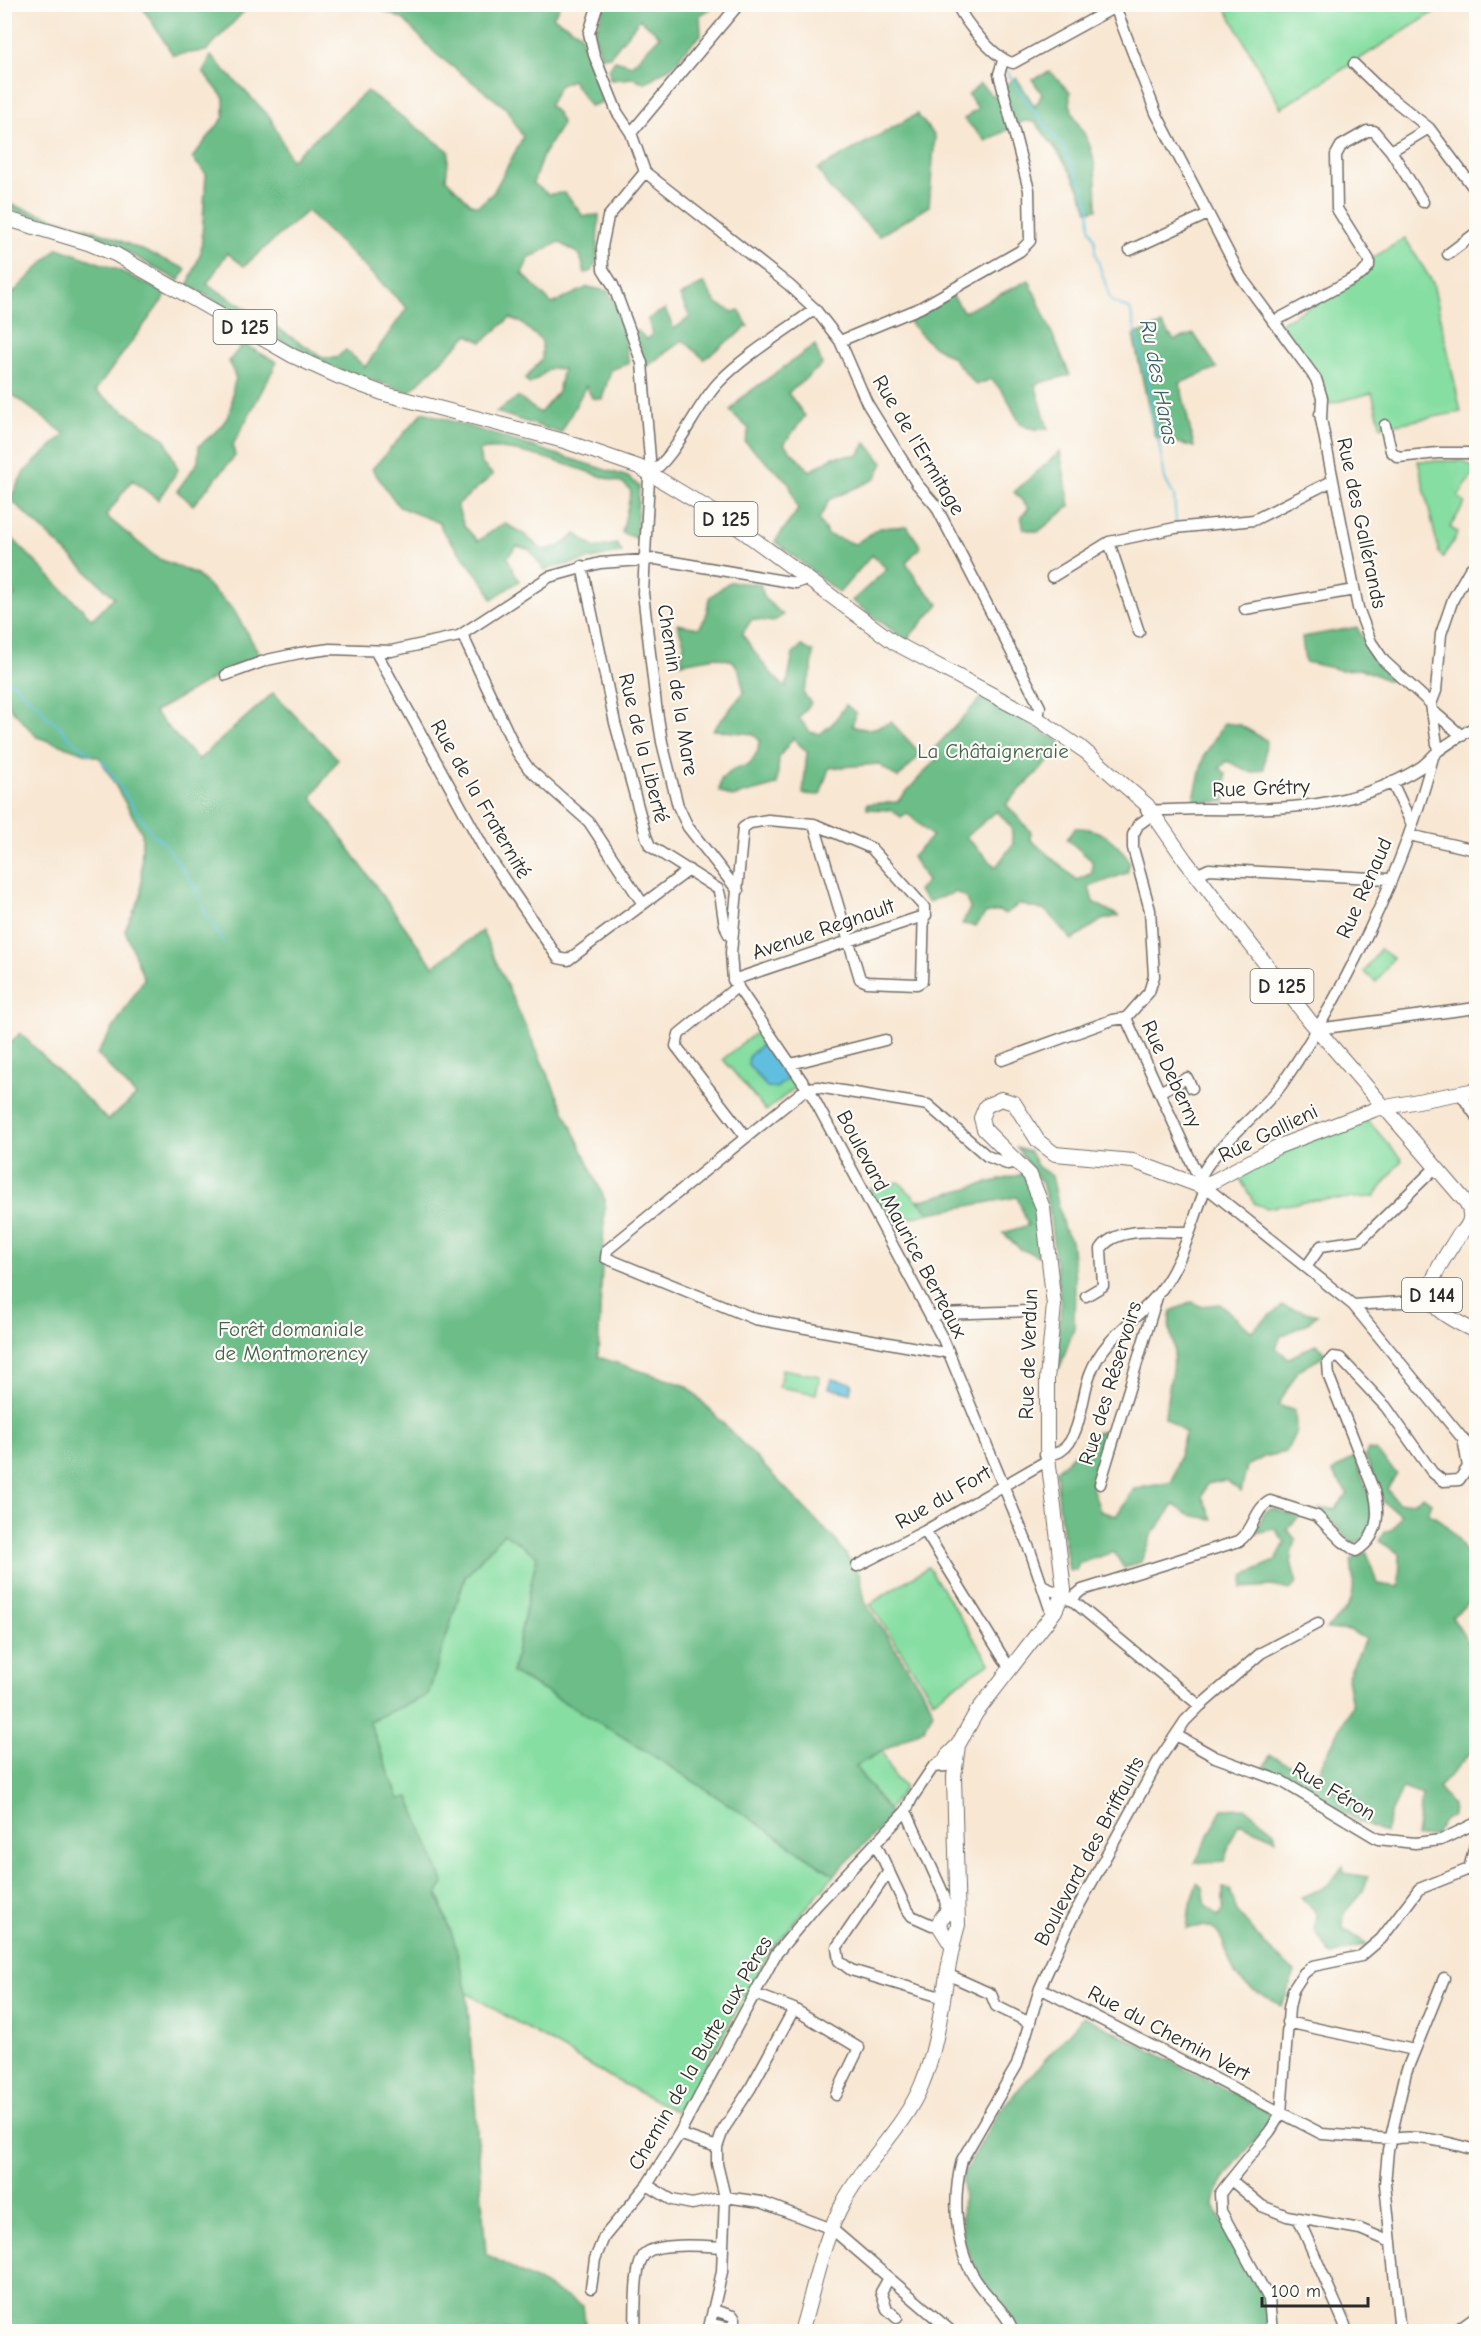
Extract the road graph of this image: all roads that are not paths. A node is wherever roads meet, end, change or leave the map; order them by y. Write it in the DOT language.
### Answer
graph roads {
  1 [pos="598,4"];
  2 [pos="739,4"];
  3 [pos="957,4"];
  4 [pos="1115,6"];
  5 [pos="1003,61"];
  6 [pos="1354,64"];
  7 [pos="1430,128"];
  8 [pos="631,133"];
  9 [pos="1391,151"];
  10 [pos="645,172"];
  11 [pos="1476,191"];
  12 [pos="1423,202"];
  13 [pos="1208,214"];
  14 [pos="4,218"];
  15 [pos="1476,233"];
  16 [pos="1130,250"];
  17 [pos="1448,254"];
  18 [pos="815,309"];
  19 [pos="1273,322"];
  20 [pos="840,341"];
  21 [pos="1385,425"];
  22 [pos="1476,453"];
  23 [pos="648,474"];
  24 [pos="1332,481"];
  25 [pos="1109,542"];
  26 [pos="643,559"];
  27 [pos="1476,564"];
  28 [pos="582,566"];
  29 [pos="804,574"];
  30 [pos="1052,577"];
  31 [pos="1354,590"];
  32 [pos="1245,609"];
  33 [pos="1139,632"];
  34 [pos="462,634"];
  35 [pos="376,652"];
  36 [pos="226,675"];
  37 [pos="1433,708"];
  38 [pos="1035,711"];
  39 [pos="1476,726"];
  40 [pos="1462,736"];
  41 [pos="1436,754"];
  42 [pos="1392,782"];
  43 [pos="1145,808"];
  44 [pos="1170,808"];
  45 [pos="814,824"];
  46 [pos="1411,830"];
  47 [pos="1476,850"];
  48 [pos="689,870"];
  49 [pos="1197,875"];
  50 [pos="1389,879"];
  51 [pos="738,891"];
  52 [pos="643,904"];
  53 [pos="926,915"];
  54 [pos="732,938"];
  55 [pos="849,941"];
  56 [pos="735,983"];
  57 [pos="1476,1008"];
  58 [pos="1126,1018"];
  59 [pos="1317,1029"];
  60 [pos="885,1040"];
  61 [pos="1002,1060"];
  62 [pos="791,1064"];
  63 [pos="807,1088"];
  64 [pos="1192,1088"];
  65 [pos="1476,1090"];
  66 [pos="1159,1092"];
  67 [pos="1460,1093"];
  68 [pos="1383,1107"];
  69 [pos="1476,1116"];
  70 [pos="746,1137"];
  71 [pos="1019,1162"];
  72 [pos="1435,1168"];
  73 [pos="1203,1182"];
  74 [pos="1470,1216"];
  75 [pos="1188,1232"];
  76 [pos="1306,1266"];
  77 [pos="1158,1294"];
  78 [pos="1086,1296"];
  79 [pos="1434,1304"];
  80 [pos="1353,1305"];
  81 [pos="1029,1311"];
  82 [pos="931,1318"];
  83 [pos="1476,1332"];
  84 [pos="948,1350"];
  85 [pos="1463,1438"];
  86 [pos="1476,1455"];
  87 [pos="1046,1456"];
  88 [pos="1100,1484"];
  89 [pos="1003,1486"];
  90 [pos="925,1531"];
  91 [pos="857,1566"];
  92 [pos="1055,1595"];
  93 [pos="1318,1623"];
  94 [pos="1010,1669"];
  95 [pos="1202,1704"];
  96 [pos="1176,1735"];
  97 [pos="949,1761"];
  98 [pos="906,1811"];
  99 [pos="1476,1823"];
  100 [pos="1476,1842"];
  101 [pos="876,1844"];
  102 [pos="1473,1870"];
  103 [pos="889,1871"];
  104 [pos="946,1921"];
  105 [pos="949,1975"];
  106 [pos="1444,1978"];
  107 [pos="1040,1988"];
  108 [pos="755,1994"];
  109 [pos="944,1998"];
  110 [pos="794,2009"];
  111 [pos="1287,2022"];
  112 [pos="1030,2023"];
  113 [pos="1414,2050"];
  114 [pos="836,2095"];
  115 [pos="1281,2113"];
  116 [pos="679,2134"];
  117 [pos="1392,2139"];
  118 [pos="717,2146"];
  119 [pos="1476,2150"];
  120 [pos="1231,2180"];
  121 [pos="647,2185"];
  122 [pos="725,2197"];
  123 [pos="1299,2220"];
  124 [pos="832,2229"];
  125 [pos="1391,2242"];
  126 [pos="722,2247"];
  127 [pos="889,2278"];
  128 [pos="591,2288"];
  129 [pos="713,2310"];
  130 [pos="1476,2316"];
  131 [pos="897,2318"];
  132 [pos="709,2328"];
  133 [pos="635,2331"];
  134 [pos="801,2331"];
  135 [pos="952,2331"];
  136 [pos="1013,2331"];
  137 [pos="1272,2331"];
  138 [pos="1343,2331"];
  139 [pos="1400,2331"];
  140 [pos="1454,2331"];
  1 -- 8 [label="street"];
  2 -- 8 [label="street"];
  3 -- 5 [label="street"];
  4 -- 5 [label="street"];
  4 -- 13 [label="street, Rue des Gallérands"];
  5 -- 20 [label="street"];
  6 -- 7 [label="street"];
  7 -- 9 [label="street"];
  7 -- 11 [label="street"];
  8 -- 10 [label="street"];
  9 -- 12 [label="street"];
  9 -- 19 [label="street"];
  10 -- 18 [label="street, Rue de l'Ermitage"];
  10 -- 23 [label="street, Chemin de la Mare"];
  13 -- 16 [label="street"];
  13 -- 19 [label="street, Rue des Gallérands"];
  14 -- 23 [label="main road, D 125"];
  15 -- 17 [label="street"];
  18 -- 20 [label="street, Rue de l'Ermitage"];
  18 -- 23 [label="street"];
  19 -- 24 [label="street, Rue des Gallérands"];
  20 -- 38 [label="street, Rue de l'Ermitage"];
  21 -- 22 [label="street"];
  23 -- 26 [label="street, Chemin de la Mare"];
  23 -- 29 [label="main road, D 125"];
  24 -- 25 [label="street"];
  24 -- 31 [label="street, Rue des Gallérands"];
  25 -- 30 [label="street"];
  25 -- 33 [label="street"];
  26 -- 28 [label="street"];
  26 -- 29 [label="street"];
  26 -- 51 [label="street, Chemin de la Mare"];
  27 -- 37 [label="street"];
  28 -- 34 [label="street"];
  28 -- 48 [label="street, Rue de la Liberté"];
  29 -- 38 [label="main road, D 125"];
  31 -- 32 [label="street"];
  31 -- 37 [label="street, Rue des Gallérands"];
  34 -- 35 [label="street"];
  34 -- 52 [label="street"];
  35 -- 36 [label="street"];
  35 -- 52 [label="street, Rue de la Fraternité"];
  37 -- 40 [label="street, Rue des Gallérands"];
  37 -- 41 [label="street"];
  38 -- 43 [label="main road, D 125"];
  39 -- 40 [label="street, Rue Grétry"];
  40 -- 41 [label="street, Rue Grétry"];
  41 -- 42 [label="street, Rue Grétry"];
  41 -- 46 [label="street, Rue Renaud"];
  42 -- 44 [label="street, Rue Grétry"];
  42 -- 46 [label="street"];
  43 -- 44 [label="street, Rue Grétry"];
  43 -- 44 [label="street, Rue Grétry"];
  43 -- 49 [label="main road, D 125"];
  43 -- 58 [label="street"];
  45 -- 51 [label="street"];
  45 -- 53 [label="street"];
  45 -- 55 [label="street"];
  46 -- 47 [label="street"];
  46 -- 50 [label="street, Rue Renaud"];
  48 -- 52 [label="street"];
  48 -- 54 [label="street, Rue de la Liberté"];
  49 -- 50 [label="street"];
  49 -- 59 [label="main road, D 125"];
  50 -- 59 [label="street, Rue Renaud"];
  51 -- 54 [label="street"];
  53 -- 55 [label="street, Avenue Regnault"];
  53 -- 55 [label="street"];
  54 -- 56 [label="street"];
  55 -- 56 [label="street, Avenue Regnault"];
  56 -- 62 [label="street, Boulevard Maurice Berteaux"];
  56 -- 70 [label="street"];
  57 -- 59 [label="street"];
  58 -- 61 [label="street"];
  58 -- 66 [label="street, Rue Deberny"];
  59 -- 68 [label="main road, D 125"];
  59 -- 73 [label="street, Rue Renaud"];
  60 -- 62 [label="street"];
  62 -- 63 [label="street, Boulevard Maurice Berteaux"];
  63 -- 70 [label="street"];
  63 -- 71 [label="street"];
  63 -- 82 [label="street, Boulevard Maurice Berteaux"];
  64 -- 66 [label="street"];
  65 -- 67 [label="main road, Rue Gallieni"];
  66 -- 73 [label="street, Rue Deberny"];
  67 -- 68 [label="main road, Rue Gallieni"];
  67 -- 69 [label="street"];
  68 -- 72 [label="main road, D 144"];
  68 -- 73 [label="main road, Rue Gallieni"];
  70 -- 84 [label="street"];
  71 -- 73 [label="main road, Rue de Verdun"];
  71 -- 87 [label="main road, Rue de Verdun"];
  72 -- 74 [label="main road, D 144"];
  72 -- 76 [label="street"];
  73 -- 75 [label="street, Rue Gallieni"];
  73 -- 76 [label="street"];
  74 -- 79 [label="main road, D 144"];
  75 -- 77 [label="street, Rue Gallieni"];
  75 -- 78 [label="street"];
  76 -- 80 [label="street"];
  77 -- 87 [label="street, Rue Gallieni"];
  77 -- 88 [label="street, Rue des Réservoirs"];
  79 -- 80 [label="street"];
  79 -- 83 [label="main road, D 144"];
  80 -- 85 [label="street"];
  81 -- 82 [label="street"];
  82 -- 84 [label="street, Boulevard Maurice Berteaux"];
  84 -- 89 [label="street, Boulevard Maurice Berteaux"];
  85 -- 86 [label="street"];
  85 -- 92 [label="street"];
  87 -- 89 [label="street, Rue du Fort"];
  87 -- 92 [label="main road, Rue de Verdun"];
  89 -- 90 [label="street, Rue du Fort"];
  89 -- 92 [label="street, Boulevard Maurice Berteaux"];
  90 -- 91 [label="street, Rue du Fort"];
  90 -- 94 [label="street"];
  92 -- 94 [label="main road, Rue de Verdun"];
  92 -- 95 [label="street"];
  93 -- 95 [label="street, Boulevard des Briffaults"];
  94 -- 97 [label="main road, Rue de Verdun"];
  95 -- 96 [label="street, Boulevard des Briffaults"];
  96 -- 99 [label="street, Rue Féron"];
  96 -- 107 [label="street, Boulevard des Briffaults"];
  97 -- 98 [label="street, Chemin de la Butte aux Pères"];
  97 -- 104 [label="main road"];
  98 -- 101 [label="street, Chemin de la Butte aux Pères"];
  98 -- 104 [label="street"];
  100 -- 102 [label="street"];
  101 -- 103 [label="street"];
  101 -- 108 [label="street, Chemin de la Butte aux Pères"];
  102 -- 111 [label="street"];
  103 -- 104 [label="street"];
  103 -- 109 [label="street"];
  104 -- 105 [label="main road"];
  105 -- 109 [label="main road"];
  105 -- 112 [label="street"];
  106 -- 113 [label="street"];
  107 -- 112 [label="street, Boulevard des Briffaults"];
  107 -- 115 [label="street, Rue du Chemin Vert"];
  108 -- 110 [label="street"];
  108 -- 116 [label="street, Chemin de la Butte aux Pères"];
  109 -- 124 [label="main road"];
  110 -- 114 [label="street"];
  110 -- 118 [label="street"];
  111 -- 113 [label="street"];
  111 -- 115 [label="street"];
  112 -- 136 [label="street, Boulevard des Briffaults"];
  113 -- 117 [label="street"];
  115 -- 117 [label="street, Rue du Chemin Vert"];
  115 -- 120 [label="street"];
  116 -- 118 [label="street"];
  116 -- 121 [label="street, Chemin de la Butte aux Pères"];
  117 -- 119 [label="street, Rue du Chemin Vert"];
  117 -- 125 [label="street"];
  118 -- 122 [label="street"];
  120 -- 123 [label="street"];
  120 -- 137 [label="street"];
  121 -- 122 [label="street"];
  121 -- 128 [label="street, Chemin de la Butte aux Pères"];
  122 -- 124 [label="street"];
  122 -- 126 [label="street"];
  123 -- 125 [label="street"];
  123 -- 138 [label="street"];
  124 -- 127 [label="street"];
  124 -- 134 [label="main road"];
  125 -- 139 [label="street"];
  126 -- 129 [label="street"];
  126 -- 133 [label="street"];
  127 -- 131 [label="street"];
  127 -- 135 [label="street"];
  129 -- 132 [label="street"];
  129 -- 132 [label="street"];
  130 -- 140 [label="street"];
}
